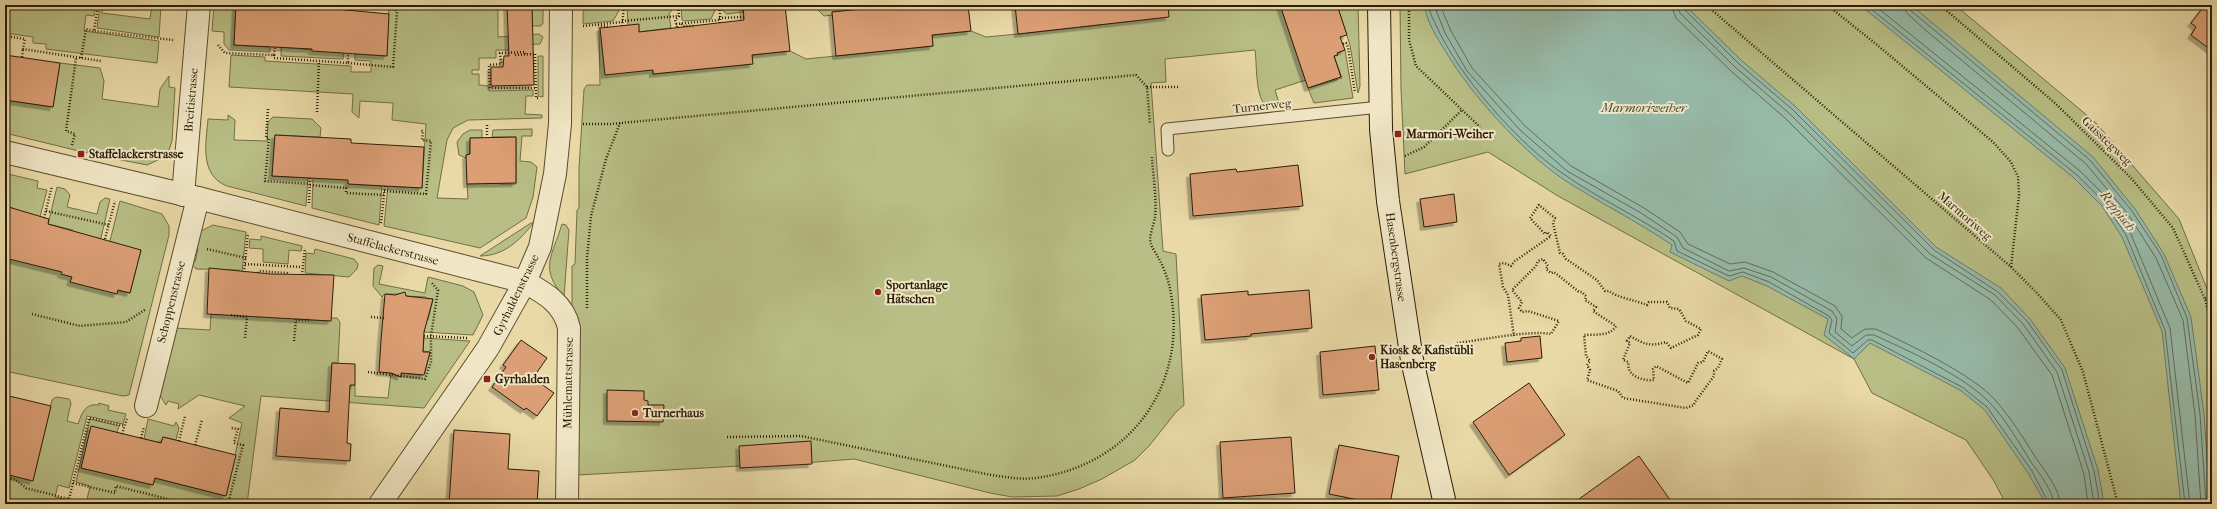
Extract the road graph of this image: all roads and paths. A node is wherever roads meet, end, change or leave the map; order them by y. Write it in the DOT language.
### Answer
graph roads {
  1 [pos="98,5"];
  2 [pos="199,5"];
  3 [pos="384,5"];
  4 [pos="561,5"];
  5 [pos="624,5"];
  6 [pos="678,5"];
  7 [pos="720,5"];
  8 [pos="872,5"];
  9 [pos="1379,5"];
  10 [pos="1409,5"];
  11 [pos="1706,5"];
  12 [pos="1826,5"];
  13 [pos="1940,5"];
  14 [pos="858,7"];
  15 [pos="679,16"];
  16 [pos="744,17"];
  17 [pos="622,21"];
  18 [pos="719,21"];
  19 [pos="676,24"];
  20 [pos="681,24"];
  21 [pos="598,25"];
  22 [pos="622,26"];
  23 [pos="695,26"];
  24 [pos="610,27"];
  25 [pos="677,28"];
  26 [pos="561,29"];
  27 [pos="94,31"];
  28 [pos="5,36"];
  29 [pos="196,43"];
  30 [pos="1343,44"];
  31 [pos="275,47"];
  32 [pos="23,49"];
  33 [pos="348,53"];
  34 [pos="525,54"];
  35 [pos="274,55"];
  36 [pos="22,57"];
  37 [pos="76,58"];
  38 [pos="81,58"];
  39 [pos="101,61"];
  40 [pos="319,61"];
  41 [pos="348,63"];
  42 [pos="1147,87"];
  43 [pos="1180,87"];
  44 [pos="535,88"];
  45 [pos="1380,107"];
  46 [pos="268,109"];
  47 [pos="1357,110"];
  48 [pos="1462,110"];
  49 [pos="317,112"];
  50 [pos="620,123"];
  51 [pos="560,124"];
  52 [pos="487,125"];
  53 [pos="1480,127"];
  54 [pos="1150,129"];
  55 [pos="420,130"];
  56 [pos="487,137"];
  57 [pos="1168,150"];
  58 [pos="5,152"];
  59 [pos="1151,153"];
  60 [pos="1384,162"];
  61 [pos="62,166"];
  62 [pos="310,178"];
  63 [pos="120,180"];
  64 [pos="310,185"];
  65 [pos="385,186"];
  66 [pos="384,193"];
  67 [pos="191,197"];
  68 [pos="309,200"];
  69 [pos="46,212"];
  70 [pos="250,212"];
  71 [pos="44,218"];
  72 [pos="382,220"];
  73 [pos="109,226"];
  74 [pos="310,228"];
  75 [pos="105,239"];
  76 [pos="186,244"];
  77 [pos="246,258"];
  78 [pos="436,260"];
  79 [pos="245,264"];
  80 [pos="274,265"];
  81 [pos="2011,266"];
  82 [pos="302,267"];
  83 [pos="244,272"];
  84 [pos="274,272"];
  85 [pos="258,273"];
  86 [pos="288,274"];
  87 [pos="302,275"];
  88 [pos="525,282"];
  89 [pos="2212,295"];
  90 [pos="2205,299"];
  91 [pos="169,309"];
  92 [pos="587,312"];
  93 [pos="32,314"];
  94 [pos="231,315"];
  95 [pos="371,317"];
  96 [pos="384,318"];
  97 [pos="311,320"];
  98 [pos="2212,328"];
  99 [pos="424,336"];
  100 [pos="431,336"];
  101 [pos="1514,336"];
  102 [pos="456,337"];
  103 [pos="245,338"];
  104 [pos="294,341"];
  105 [pos="1457,343"];
  106 [pos="368,372"];
  107 [pos="8,377"];
  108 [pos="5,388"];
  109 [pos="146,406"];
  110 [pos="185,416"];
  111 [pos="202,420"];
  112 [pos="125,426"];
  113 [pos="231,428"];
  114 [pos="727,437"];
  115 [pos="179,441"];
  116 [pos="195,445"];
  117 [pos="5,478"];
  118 [pos="73,483"];
  119 [pos="187,504"];
  120 [pos="228,504"];
  121 [pos="380,504"];
  122 [pos="567,504"];
  123 [pos="1445,504"];
  124 [pos="2118,504"];
  1 -- 27 [label="path"];
  2 -- 29 [label="street, Breitistrasse"];
  3 -- 41 [label="path"];
  4 -- 26 [label="street, Gyrhaldenstrasse"];
  5 -- 17 [label="path"];
  6 -- 15 [label="path"];
  7 -- 18 [label="path"];
  8 -- 14 [label="path"];
  9 -- 45 [label="street, Hasenbergstrasse"];
  10 -- 48 [label="path"];
  11 -- 81 [label="path, Marmoriweg"];
  12 -- 81 [label="path"];
  13 -- 90 [label="path, Gaisstegweg"];
  15 -- 17 [label="path"];
  15 -- 19 [label="path"];
  16 -- 18 [label="path"];
  17 -- 21 [label="path"];
  17 -- 22 [label="path"];
  18 -- 20 [label="path"];
  19 -- 20 [label="path"];
  19 -- 25 [label="path"];
  20 -- 23 [label="path"];
  21 -- 24 [label="path"];
  21 -- 26 [label="path"];
  26 -- 51 [label="street, Gyrhaldenstrasse"];
  27 -- 29 [label="path"];
  27 -- 38 [label="path"];
  28 -- 32 [label="path"];
  29 -- 35 [label="path"];
  29 -- 67 [label="street, Breitistrasse"];
  30 -- 47 [label="path"];
  31 -- 35 [label="path"];
  32 -- 36 [label="path"];
  32 -- 37 [label="path"];
  33 -- 41 [label="path"];
  34 -- 44 [label="path"];
  35 -- 40 [label="path"];
  37 -- 38 [label="path"];
  37 -- 61 [label="path"];
  38 -- 39 [label="path"];
  40 -- 41 [label="path"];
  40 -- 49 [label="path"];
  42 -- 43 [label="path"];
  42 -- 50 [label="path"];
  42 -- 54 [label="path"];
  45 -- 47 [label="lane, Turnerweg"];
  45 -- 60 [label="street, Hasenbergstrasse"];
  46 -- 64 [label="path"];
  47 -- 57 [label="lane, Turnerweg"];
  48 -- 53 [label="path"];
  48 -- 60 [label="path"];
  50 -- 51 [label="path"];
  50 -- 92 [label="path"];
  51 -- 88 [label="street, Gyrhaldenstrasse"];
  52 -- 56 [label="path"];
  55 -- 66 [label="path"];
  58 -- 61 [label="street, Staffelackerstrasse"];
  59 -- 114 [label="path"];
  60 -- 123 [label="street, Hasenbergstrasse"];
  61 -- 63 [label="street, Staffelackerstrasse"];
  61 -- 69 [label="path"];
  62 -- 64 [label="path"];
  63 -- 67 [label="street, Staffelackerstrasse"];
  63 -- 73 [label="path"];
  64 -- 66 [label="path"];
  64 -- 68 [label="path"];
  65 -- 66 [label="path"];
  66 -- 72 [label="path"];
  67 -- 70 [label="street, Staffelackerstrasse"];
  67 -- 76 [label="street, Schoppenstrasse"];
  69 -- 71 [label="path"];
  69 -- 73 [label="path"];
  70 -- 74 [label="street, Staffelackerstrasse"];
  70 -- 77 [label="path"];
  73 -- 75 [label="path"];
  74 -- 78 [label="street, Staffelackerstrasse"];
  74 -- 82 [label="path"];
  76 -- 77 [label="path"];
  76 -- 91 [label="street, Schoppenstrasse"];
  77 -- 79 [label="path"];
  78 -- 88 [label="street, Staffelackerstrasse"];
  78 -- 100 [label="path"];
  79 -- 80 [label="path"];
  79 -- 83 [label="path"];
  80 -- 82 [label="path"];
  80 -- 84 [label="path"];
  81 -- 124 [label="path, Marmoriweg"];
  82 -- 87 [label="path"];
  84 -- 85 [label="path"];
  84 -- 86 [label="path"];
  88 -- 121 [label="street, Gyrhaldenstrasse"];
  88 -- 122 [label="street, Mühlemattstrasse"];
  89 -- 90 [label="path"];
  90 -- 98 [label="path, Gaisstegweg"];
  91 -- 93 [label="path"];
  91 -- 109 [label="street, Schoppenstrasse"];
  94 -- 103 [label="path"];
  95 -- 96 [label="path"];
  97 -- 104 [label="path"];
  99 -- 100 [label="path"];
  100 -- 102 [label="path"];
  100 -- 106 [label="path"];
  101 -- 101 [label="path"];
  101 -- 105 [label="path"];
  107 -- 108 [label="path"];
  110 -- 115 [label="path"];
  111 -- 116 [label="path"];
  112 -- 118 [label="path"];
  113 -- 120 [label="path"];
  117 -- 118 [label="path"];
  118 -- 119 [label="path"];
}
